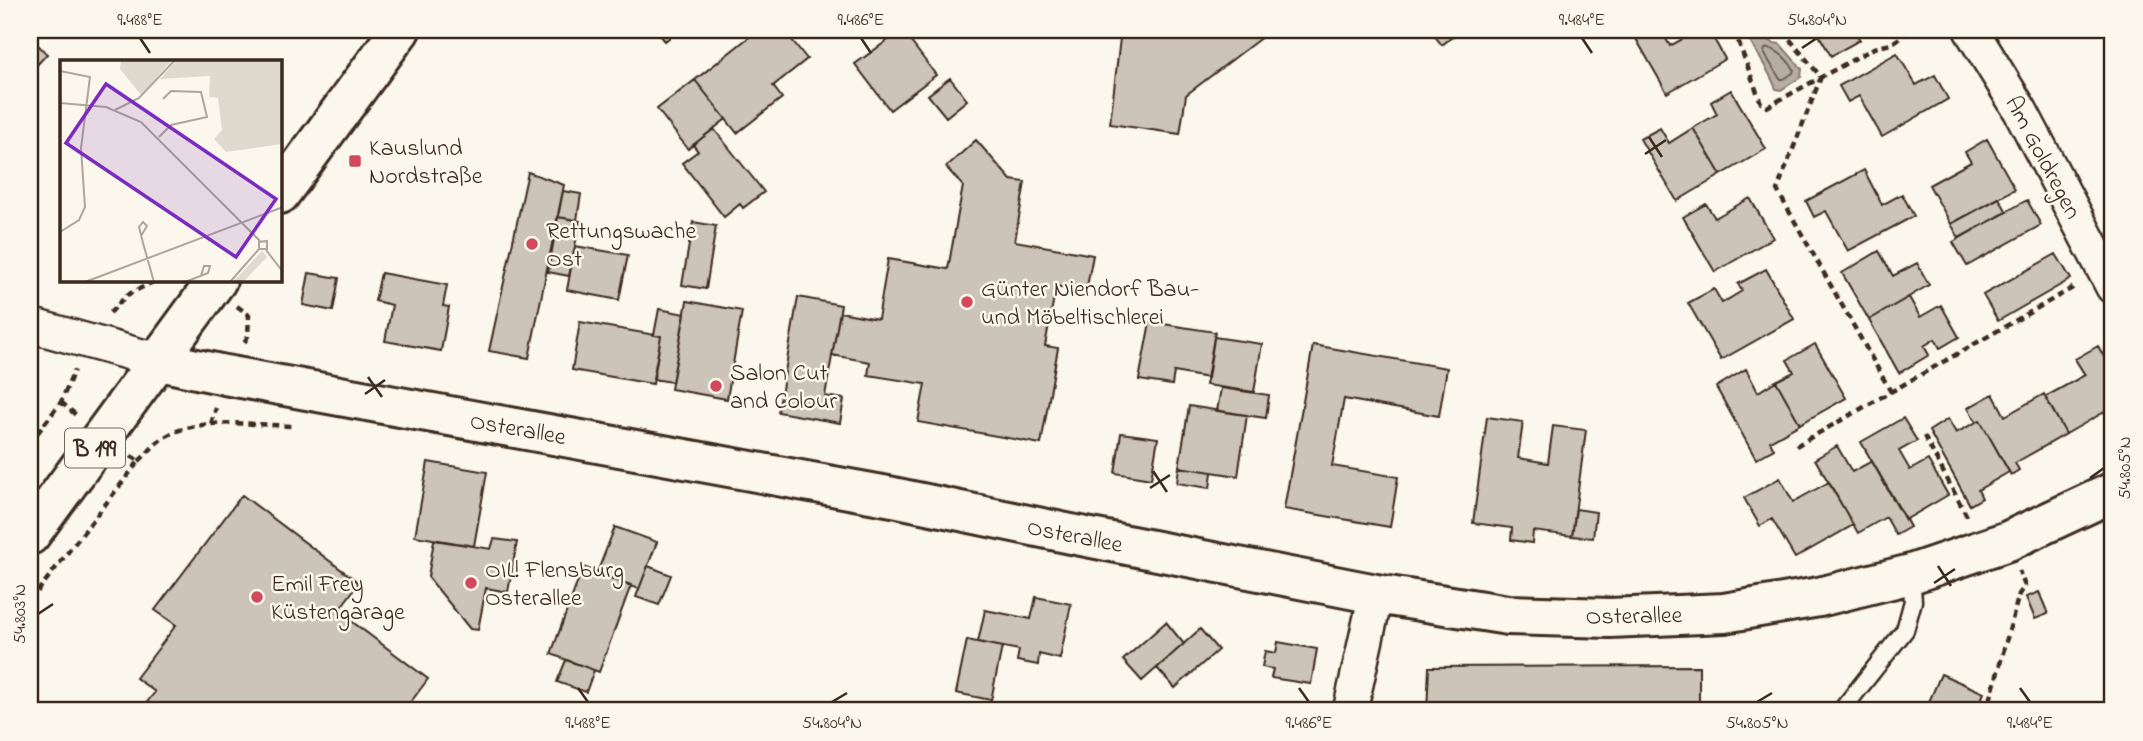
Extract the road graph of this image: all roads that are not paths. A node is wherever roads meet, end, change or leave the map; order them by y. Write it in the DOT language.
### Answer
graph roads {
  1 [pos="400,30"];
  2 [pos="1971,30"];
  3 [pos="282,191"];
  4 [pos="2109,278"];
  5 [pos="217,282"];
  6 [pos="30,325"];
  7 [pos="159,360"];
  8 [pos="2113,492"];
  9 [pos="30,536"];
  10 [pos="1911,574"];
  11 [pos="1376,594"];
  12 [pos="1350,711"];
  13 [pos="1841,711"];
  1 -- 3 [label="street"];
  2 -- 4 [label="street, Am Goldregen"];
  5 -- 7 [label="street, B 199"];
  6 -- 7 [label="street, Osterallee"];
  7 -- 9 [label="street, B 199"];
  7 -- 11 [label="street, Osterallee"];
  8 -- 10 [label="street, Osterallee"];
  10 -- 11 [label="street, Osterallee"];
  10 -- 13 [label="lane"];
  11 -- 12 [label="street"];
}
